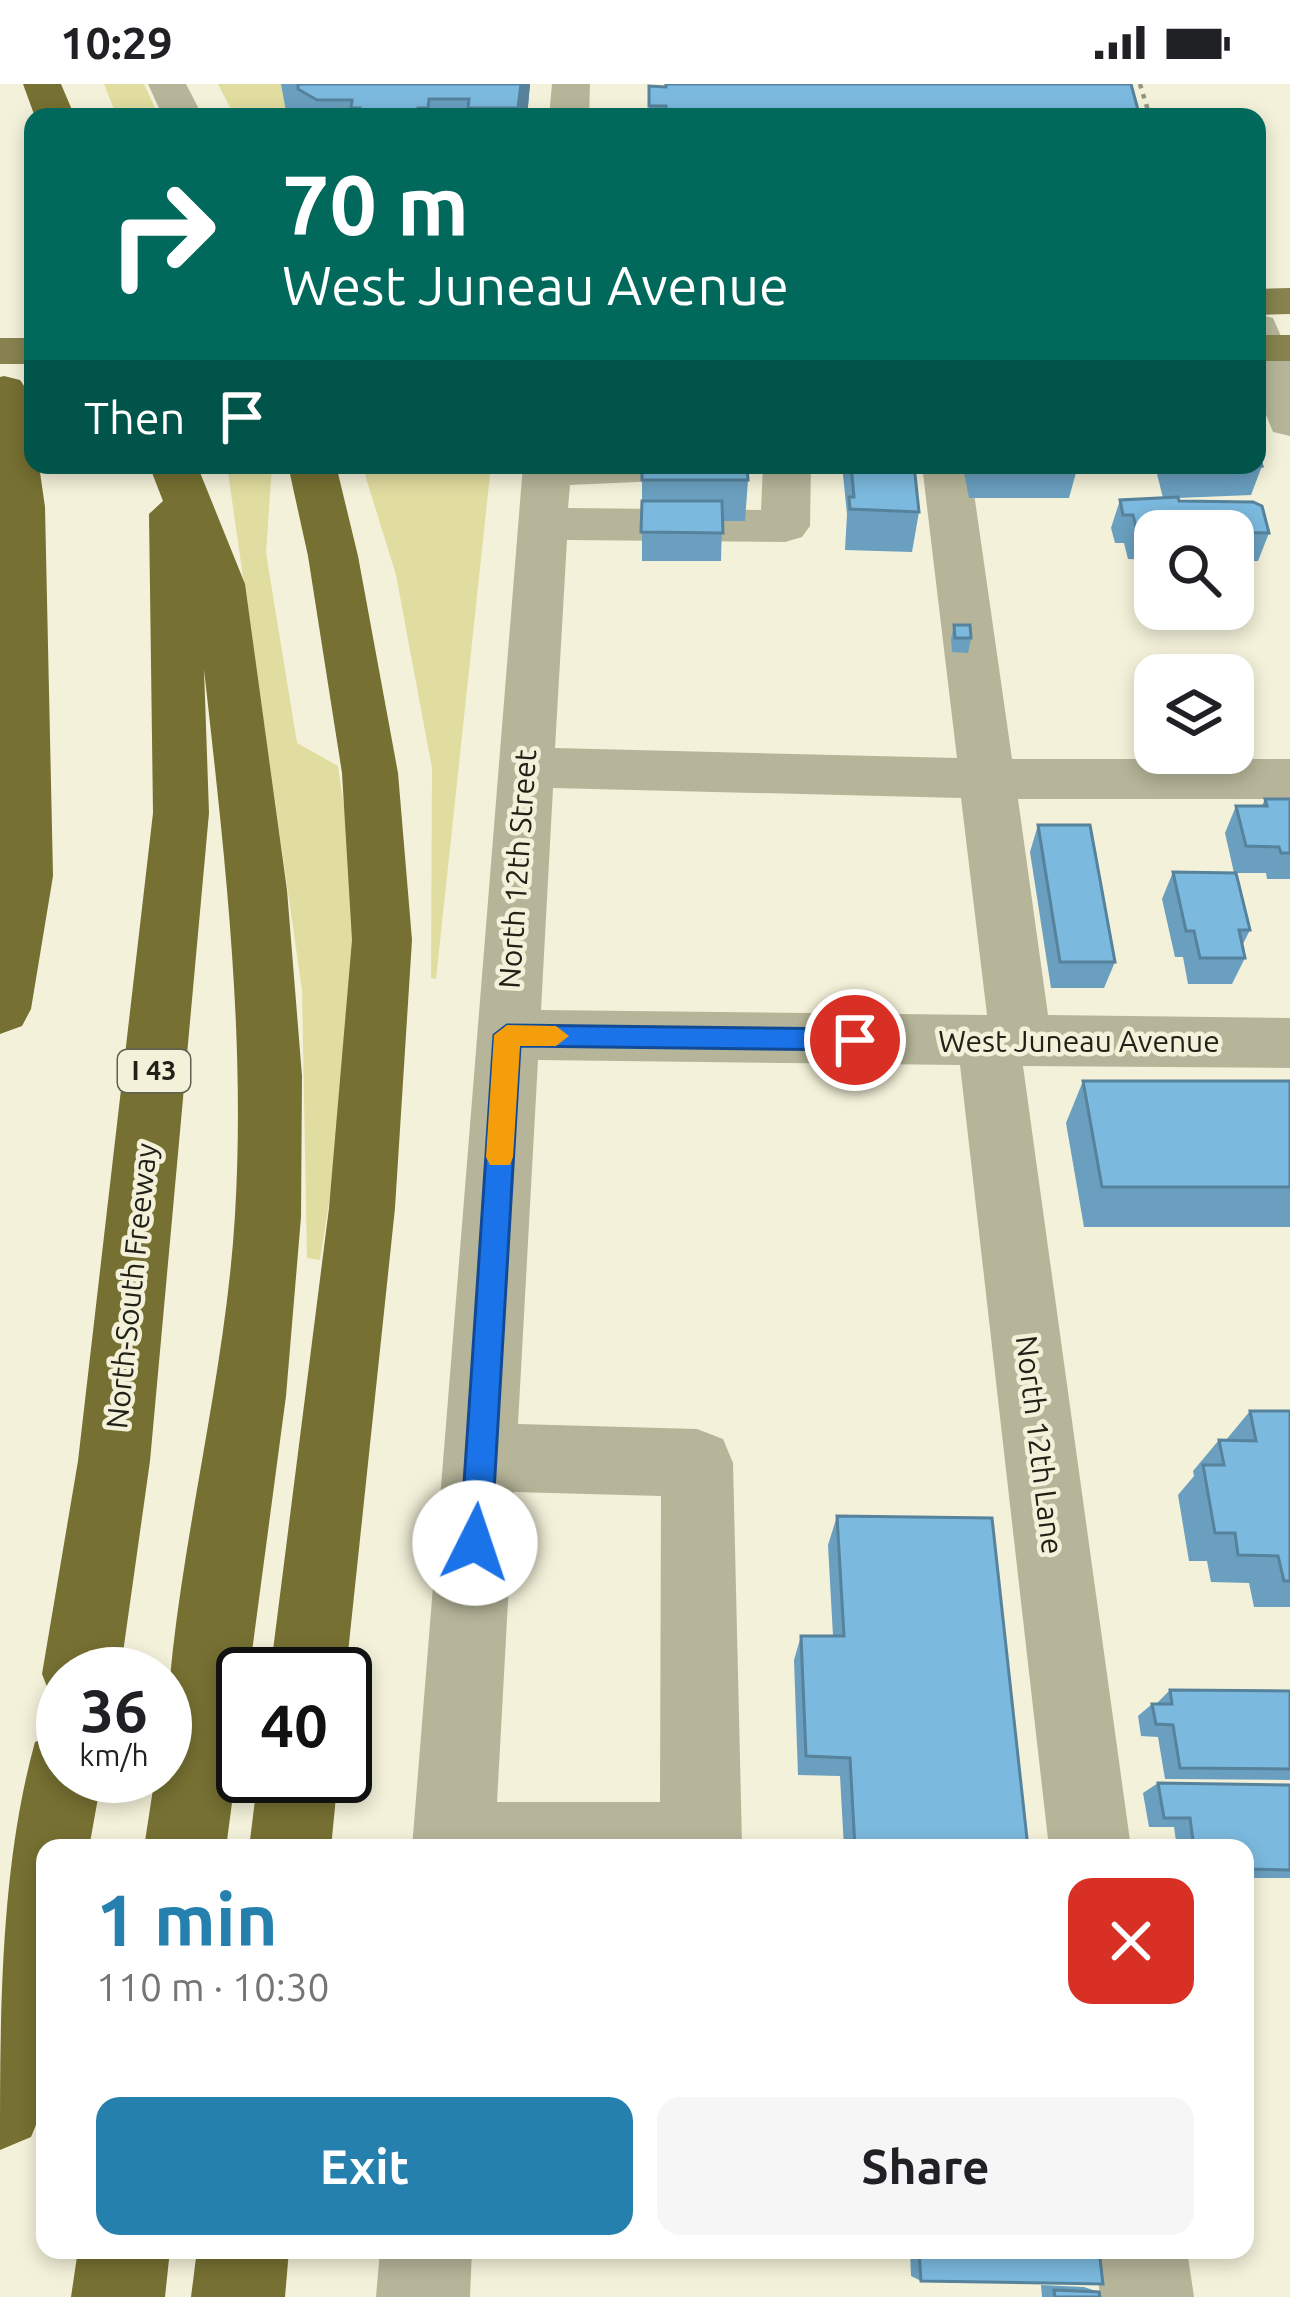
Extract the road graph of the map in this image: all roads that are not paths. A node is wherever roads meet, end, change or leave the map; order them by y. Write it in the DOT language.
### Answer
graph roads {
  1 [pos="1268,343"];
  2 [pos="2,370"];
  3 [pos="1290,422"];
  4 [pos="173,474"];
  5 [pos="177,474"];
  6 [pos="314,474"];
  7 [pos="628,474"];
  8 [pos="769,474"];
  9 [pos="947,474"];
  10 [pos="544,501"];
  11 [pos="785,526"];
  12 [pos="11,527"];
  13 [pos="721,543"];
  14 [pos="641,544"];
  15 [pos="525,767"];
  16 [pos="987,779"];
  17 [pos="1290,779"];
  18 [pos="0,1009"];
  19 [pos="507,1035"];
  20 [pos="1005,1041"];
  21 [pos="1290,1043"];
  22 [pos="482,1457"];
  23 [pos="85,1647"];
  24 [pos="312,1647"];
  25 [pos="57,1803"];
  26 [pos="295,1803"];
  27 [pos="50,1839"];
  28 [pos="186,1839"];
  29 [pos="291,1839"];
  30 [pos="453,1839"];
  31 [pos="701,1839"];
  32 [pos="1089,1839"];
  33 [pos="36,1914"];
  34 [pos="0,2106"];
  35 [pos="123,2259"];
  36 [pos="242,2259"];
  37 [pos="425,2259"];
  38 [pos="1142,2259"];
  39 [pos="118,2297"];
  40 [pos="238,2297"];
  41 [pos="422,2297"];
  42 [pos="1147,2297"];
  1 -- 3 [label="street"];
  2 -- 12 [label="highway"];
  4 -- 23 [label="highway, North-South Freeway / I 43"];
  5 -- 28 [label="highway"];
  6 -- 24 [label="highway"];
  7 -- 10 [label="street"];
  8 -- 11 [label="street"];
  9 -- 16 [label="street, North 12th Lane"];
  10 -- 11 [label="street"];
  10 -- 14 [label="street"];
  10 -- 15 [label="street, North 12th Street"];
  11 -- 13 [label="street"];
  12 -- 18 [label="highway"];
  15 -- 16 [label="street"];
  15 -- 19 [label="street, North 12th Street"];
  16 -- 17 [label="street"];
  16 -- 20 [label="street, North 12th Lane"];
  19 -- 20 [label="street, West Juneau Avenue"];
  19 -- 22 [label="street, North 12th Street"];
  20 -- 21 [label="street, West Juneau Avenue"];
  20 -- 32 [label="street, North 12th Lane"];
  22 -- 30 [label="street, North 12th Street"];
  22 -- 31 [label="street"];
  25 -- 27 [label="highway"];
  26 -- 29 [label="highway"];
  33 -- 34 [label="highway"];
  35 -- 39 [label="highway"];
  36 -- 40 [label="highway"];
  37 -- 41 [label="street"];
  38 -- 42 [label="street"];
}
